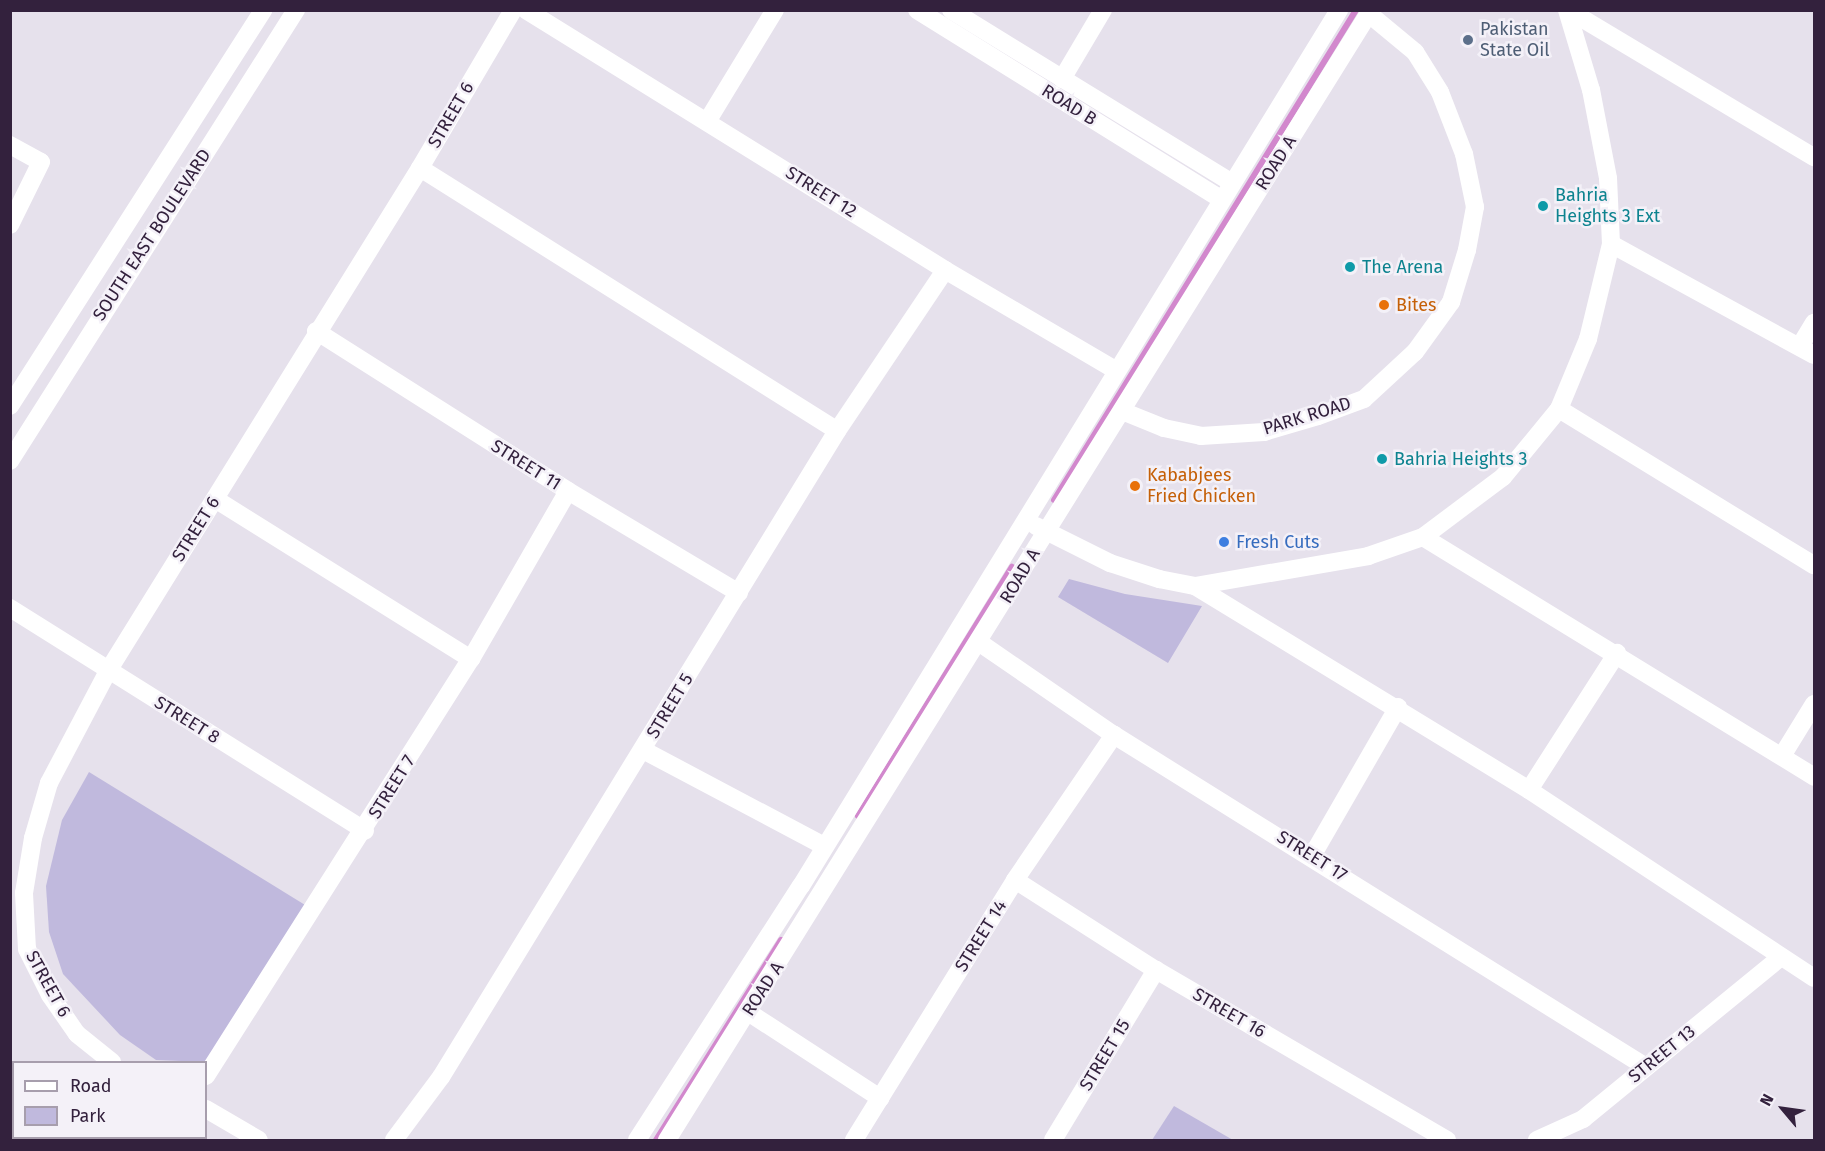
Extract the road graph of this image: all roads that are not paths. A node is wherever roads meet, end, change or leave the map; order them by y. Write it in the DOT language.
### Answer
graph roads {
  1 [pos="263,10"];
  2 [pos="296,10"];
  3 [pos="513,10"];
  4 [pos="526,10"];
  5 [pos="775,10"];
  6 [pos="917,10"];
  7 [pos="951,10"];
  8 [pos="1103,10"];
  9 [pos="1340,10"];
  10 [pos="1567,10"];
  11 [pos="1370,12"];
  12 [pos="1062,79"];
  13 [pos="708,120"];
  14 [pos="10,145"];
  15 [pos="1815,157"];
  16 [pos="420,168"];
  17 [pos="1232,183"];
  18 [pos="1222,200"];
  19 [pos="10,225"];
  20 [pos="1611,244"];
  21 [pos="945,270"];
  22 [pos="1815,323"];
  23 [pos="316,332"];
  24 [pos="1807,350"];
  25 [pos="1117,371"];
  26 [pos="16,387"];
  27 [pos="46,402"];
  28 [pos="10,406"];
  29 [pos="1559,410"];
  30 [pos="1122,411"];
  31 [pos="10,412"];
  32 [pos="32,423"];
  33 [pos="837,431"];
  34 [pos="10,461"];
  35 [pos="568,491"];
  36 [pos="215,499"];
  37 [pos="1023,521"];
  38 [pos="1048,531"];
  39 [pos="1423,537"];
  40 [pos="1815,566"];
  41 [pos="1195,586"];
  42 [pos="739,593"];
  43 [pos="10,608"];
  44 [pos="980,643"];
  45 [pos="1617,653"];
  46 [pos="471,659"];
  47 [pos="108,671"];
  48 [pos="1815,704"];
  49 [pos="1398,707"];
  50 [pos="1114,735"];
  51 [pos="643,750"];
  52 [pos="1782,756"];
  53 [pos="1815,777"];
  54 [pos="1529,790"];
  55 [pos="365,831"];
  56 [pos="824,846"];
  57 [pos="1312,856"];
  58 [pos="1015,880"];
  59 [pos="1781,957"];
  60 [pos="1156,970"];
  61 [pos="1815,978"];
  62 [pos="748,1012"];
  63 [pos="111,1061"];
  64 [pos="1646,1067"];
  65 [pos="207,1074"];
  66 [pos="880,1098"];
  67 [pos="207,1110"];
  68 [pos="259,1140"];
  69 [pos="394,1140"];
  70 [pos="637,1140"];
  71 [pos="667,1140"];
  72 [pos="854,1140"];
  73 [pos="1053,1140"];
  74 [pos="1447,1140"];
  75 [pos="1537,1140"];
  1 -- 26 [label="street, SOUTH EAST BOULEVARD"];
  2 -- 27 [label="street, SOUTH EAST BOULEVARD"];
  3 -- 16 [label="street, STREET 6"];
  4 -- 13 [label="street, STREET 12"];
  5 -- 13 [label="street"];
  6 -- 18 [label="street, ROAD B"];
  7 -- 12 [label="street, ROAD B"];
  8 -- 12 [label="street"];
  9 -- 17 [label="street, ROAD A"];
  10 -- 15 [label="street"];
  10 -- 20 [label="street"];
  11 -- 30 [label="street, ROAD A"];
  11 -- 30 [label="street, PARK ROAD"];
  12 -- 17 [label="street, ROAD B"];
  13 -- 21 [label="street, STREET 12"];
  14 -- 19 [label="street"];
  16 -- 23 [label="street, STREET 6"];
  16 -- 33 [label="street"];
  17 -- 18 [label="street, ROAD A"];
  18 -- 25 [label="street, ROAD A"];
  20 -- 24 [label="street"];
  20 -- 29 [label="street"];
  21 -- 25 [label="street, STREET 12"];
  21 -- 33 [label="street, STREET 5"];
  22 -- 24 [label="street"];
  23 -- 35 [label="street, STREET 11"];
  23 -- 36 [label="street, STREET 6"];
  25 -- 37 [label="street, ROAD A"];
  26 -- 27 [label="street"];
  26 -- 28 [label="street, SOUTH EAST BOULEVARD"];
  27 -- 32 [label="street, SOUTH EAST BOULEVARD"];
  29 -- 39 [label="street"];
  29 -- 40 [label="street"];
  30 -- 38 [label="street, ROAD A"];
  31 -- 32 [label="street"];
  32 -- 34 [label="street, SOUTH EAST BOULEVARD"];
  33 -- 42 [label="street, STREET 5"];
  35 -- 42 [label="street, STREET 11"];
  35 -- 46 [label="street, STREET 7"];
  36 -- 46 [label="street"];
  36 -- 47 [label="street, STREET 6"];
  37 -- 38 [label="street"];
  37 -- 56 [label="street, ROAD A"];
  38 -- 41 [label="street"];
  38 -- 44 [label="street, ROAD A"];
  39 -- 41 [label="street"];
  39 -- 45 [label="street"];
  41 -- 49 [label="street"];
  42 -- 51 [label="street, STREET 5"];
  43 -- 47 [label="street, STREET 8"];
  44 -- 50 [label="street, STREET 17"];
  44 -- 62 [label="street, ROAD A"];
  45 -- 52 [label="street"];
  45 -- 54 [label="street"];
  46 -- 55 [label="street, STREET 7"];
  47 -- 55 [label="street, STREET 8"];
  47 -- 63 [label="street, STREET 6"];
  48 -- 52 [label="street"];
  49 -- 54 [label="street"];
  49 -- 57 [label="street"];
  50 -- 57 [label="street, STREET 17"];
  50 -- 58 [label="street, STREET 14"];
  51 -- 56 [label="street"];
  51 -- 69 [label="street, STREET 5"];
  52 -- 53 [label="street"];
  54 -- 59 [label="street"];
  55 -- 65 [label="street, STREET 7"];
  56 -- 70 [label="street, ROAD A"];
  57 -- 64 [label="street, STREET 17"];
  58 -- 60 [label="street, STREET 16"];
  58 -- 66 [label="street, STREET 14"];
  59 -- 61 [label="street"];
  59 -- 64 [label="street, STREET 13"];
  60 -- 73 [label="street, STREET 15"];
  60 -- 74 [label="street, STREET 16"];
  62 -- 66 [label="street"];
  62 -- 71 [label="street, ROAD A"];
  64 -- 75 [label="street, STREET 13"];
  66 -- 72 [label="street, STREET 14"];
  67 -- 68 [label="street"];
}
